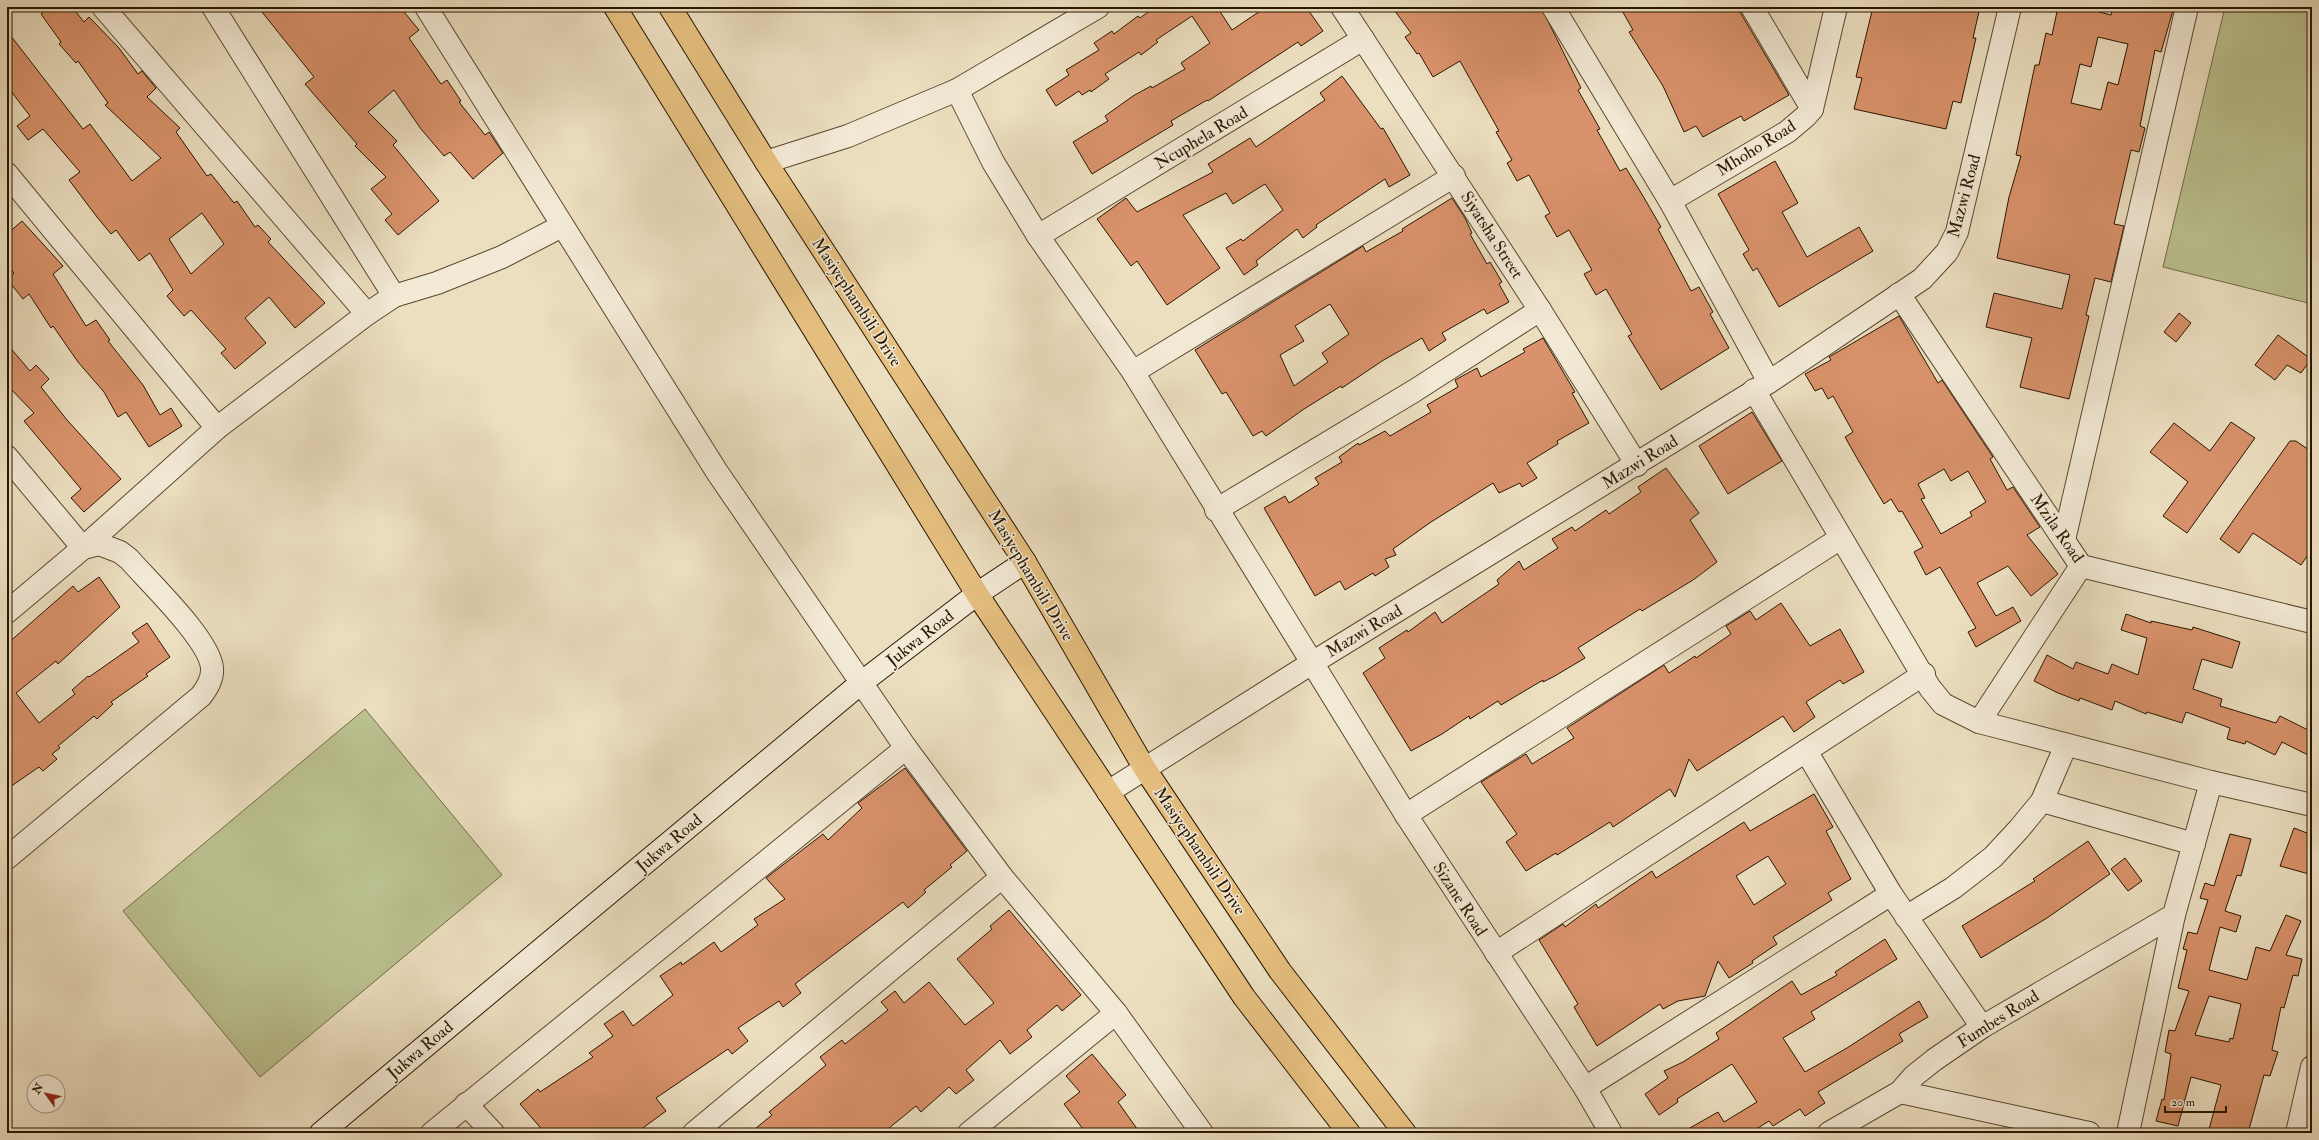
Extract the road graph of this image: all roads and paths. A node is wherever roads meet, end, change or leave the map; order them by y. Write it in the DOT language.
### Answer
graph roads {
  1 [pos="103,7"];
  2 [pos="213,7"];
  3 [pos="426,7"];
  4 [pos="615,7"];
  5 [pos="670,7"];
  6 [pos="1098,7"];
  7 [pos="1342,7"];
  8 [pos="1553,7"];
  9 [pos="1752,7"];
  10 [pos="1836,7"];
  11 [pos="2010,7"];
  12 [pos="2187,7"];
  13 [pos="1363,39"];
  14 [pos="957,90"];
  15 [pos="1812,108"];
  16 [pos="766,162"];
  17 [pos="7,174"];
  18 [pos="1454,176"];
  19 [pos="1670,200"];
  20 [pos="562,226"];
  21 [pos="1038,236"];
  22 [pos="1899,294"];
  23 [pos="394,296"];
  24 [pos="1540,310"];
  25 [pos="367,314"];
  26 [pos="1133,372"];
  27 [pos="1762,386"];
  28 [pos="217,428"];
  29 [pos="7,457"];
  30 [pos="1637,465"];
  31 [pos="1216,510"];
  32 [pos="1842,538"];
  33 [pos="2064,540"];
  34 [pos="83,548"];
  35 [pos="1025,562"];
  36 [pos="2081,566"];
  37 [pos="977,594"];
  38 [pos="7,612"];
  39 [pos="2312,622"];
  40 [pos="1312,663"];
  41 [pos="1924,674"];
  42 [pos="862,683"];
  43 [pos="1979,722"];
  44 [pos="2066,744"];
  45 [pos="906,748"];
  46 [pos="1806,750"];
  47 [pos="1144,769"];
  48 [pos="2211,782"];
  49 [pos="1108,792"];
  50 [pos="2042,801"];
  51 [pos="2312,805"];
  52 [pos="1406,815"];
  53 [pos="2194,844"];
  54 [pos="7,858"];
  55 [pos="1002,877"];
  56 [pos="1891,894"];
  57 [pos="2174,915"];
  58 [pos="1906,917"];
  59 [pos="1496,953"];
  60 [pos="1116,1013"];
  61 [pos="1982,1027"];
  62 [pos="2312,1067"];
  63 [pos="1585,1088"];
  64 [pos="1900,1092"];
  65 [pos="466,1104"];
  66 [pos="321,1133"];
  67 [pos="432,1133"];
  68 [pos="493,1133"];
  69 [pos="694,1133"];
  70 [pos="970,1133"];
  71 [pos="1202,1133"];
  72 [pos="1349,1133"];
  73 [pos="1405,1133"];
  74 [pos="1611,1133"];
  75 [pos="1829,1133"];
  76 [pos="2089,1133"];
  77 [pos="2128,1133"];
  78 [pos="2297,1133"];
  1 -- 25 [label="street"];
  2 -- 23 [label="street"];
  3 -- 20 [label="street"];
  4 -- 37 [label="main road"];
  5 -- 16 [label="main road, Masiyephambili Drive"];
  6 -- 14 [label="street"];
  7 -- 13 [label="street, Siyatsha Street"];
  8 -- 19 [label="street"];
  9 -- 15 [label="street"];
  10 -- 15 [label="street, Mhoho Road"];
  11 -- 22 [label="street, Mazwi Road"];
  12 -- 33 [label="street"];
  13 -- 18 [label="street, Siyatsha Street"];
  13 -- 21 [label="street, Ncuphela Road"];
  14 -- 16 [label="street"];
  14 -- 21 [label="street, Sizane Road"];
  15 -- 19 [label="street, Mhoho Road"];
  16 -- 35 [label="main road, Masiyephambili Drive"];
  17 -- 28 [label="street"];
  18 -- 24 [label="street, Siyatsha Street"];
  18 -- 26 [label="street"];
  19 -- 27 [label="street"];
  20 -- 23 [label="street"];
  20 -- 42 [label="street"];
  21 -- 26 [label="street, Sizane Road"];
  22 -- 27 [label="street, Mazwi Road"];
  22 -- 33 [label="street, Mzila Road"];
  23 -- 25 [label="street"];
  24 -- 30 [label="street, Siyatsha Street"];
  24 -- 31 [label="street"];
  25 -- 28 [label="street"];
  26 -- 31 [label="street, Sizane Road"];
  27 -- 30 [label="street, Mazwi Road"];
  27 -- 32 [label="street"];
  28 -- 34 [label="street"];
  29 -- 34 [label="street"];
  30 -- 40 [label="street, Mazwi Road"];
  31 -- 40 [label="street, Sizane Road"];
  32 -- 41 [label="street"];
  32 -- 52 [label="street"];
  33 -- 36 [label="street, Mzila Road"];
  34 -- 38 [label="street"];
  34 -- 54 [label="street"];
  35 -- 37 [label="street, Jukwa Road"];
  35 -- 47 [label="main road, Masiyephambili Drive"];
  36 -- 39 [label="street, Mzila Road"];
  36 -- 43 [label="street"];
  37 -- 42 [label="street, Jukwa Road"];
  37 -- 49 [label="main road"];
  40 -- 47 [label="street, Mazwi Road"];
  40 -- 52 [label="street, Sizane Road"];
  41 -- 43 [label="street"];
  41 -- 46 [label="street"];
  42 -- 45 [label="street"];
  42 -- 66 [label="street, Jukwa Road"];
  43 -- 44 [label="street"];
  44 -- 48 [label="street"];
  44 -- 50 [label="street"];
  45 -- 55 [label="street"];
  45 -- 65 [label="street"];
  46 -- 56 [label="street"];
  46 -- 59 [label="street"];
  47 -- 49 [label="street, Mazwi Road"];
  47 -- 73 [label="main road, Masiyephambili Drive"];
  48 -- 51 [label="street"];
  48 -- 53 [label="street"];
  49 -- 72 [label="main road"];
  50 -- 53 [label="street"];
  50 -- 58 [label="street"];
  52 -- 59 [label="street, Sizane Road"];
  53 -- 57 [label="street"];
  55 -- 60 [label="street"];
  55 -- 69 [label="street"];
  56 -- 58 [label="street"];
  56 -- 63 [label="street"];
  57 -- 61 [label="street, Fumbes Road"];
  57 -- 77 [label="street"];
  58 -- 61 [label="street"];
  59 -- 63 [label="street, Sizane Road"];
  60 -- 70 [label="street"];
  60 -- 71 [label="street"];
  61 -- 64 [label="street, Fumbes Road"];
  62 -- 78 [label="street"];
  63 -- 74 [label="street, Sizane Road"];
  64 -- 75 [label="street, Fumbes Road"];
  64 -- 76 [label="street"];
  65 -- 67 [label="street"];
  65 -- 68 [label="street"];
}
